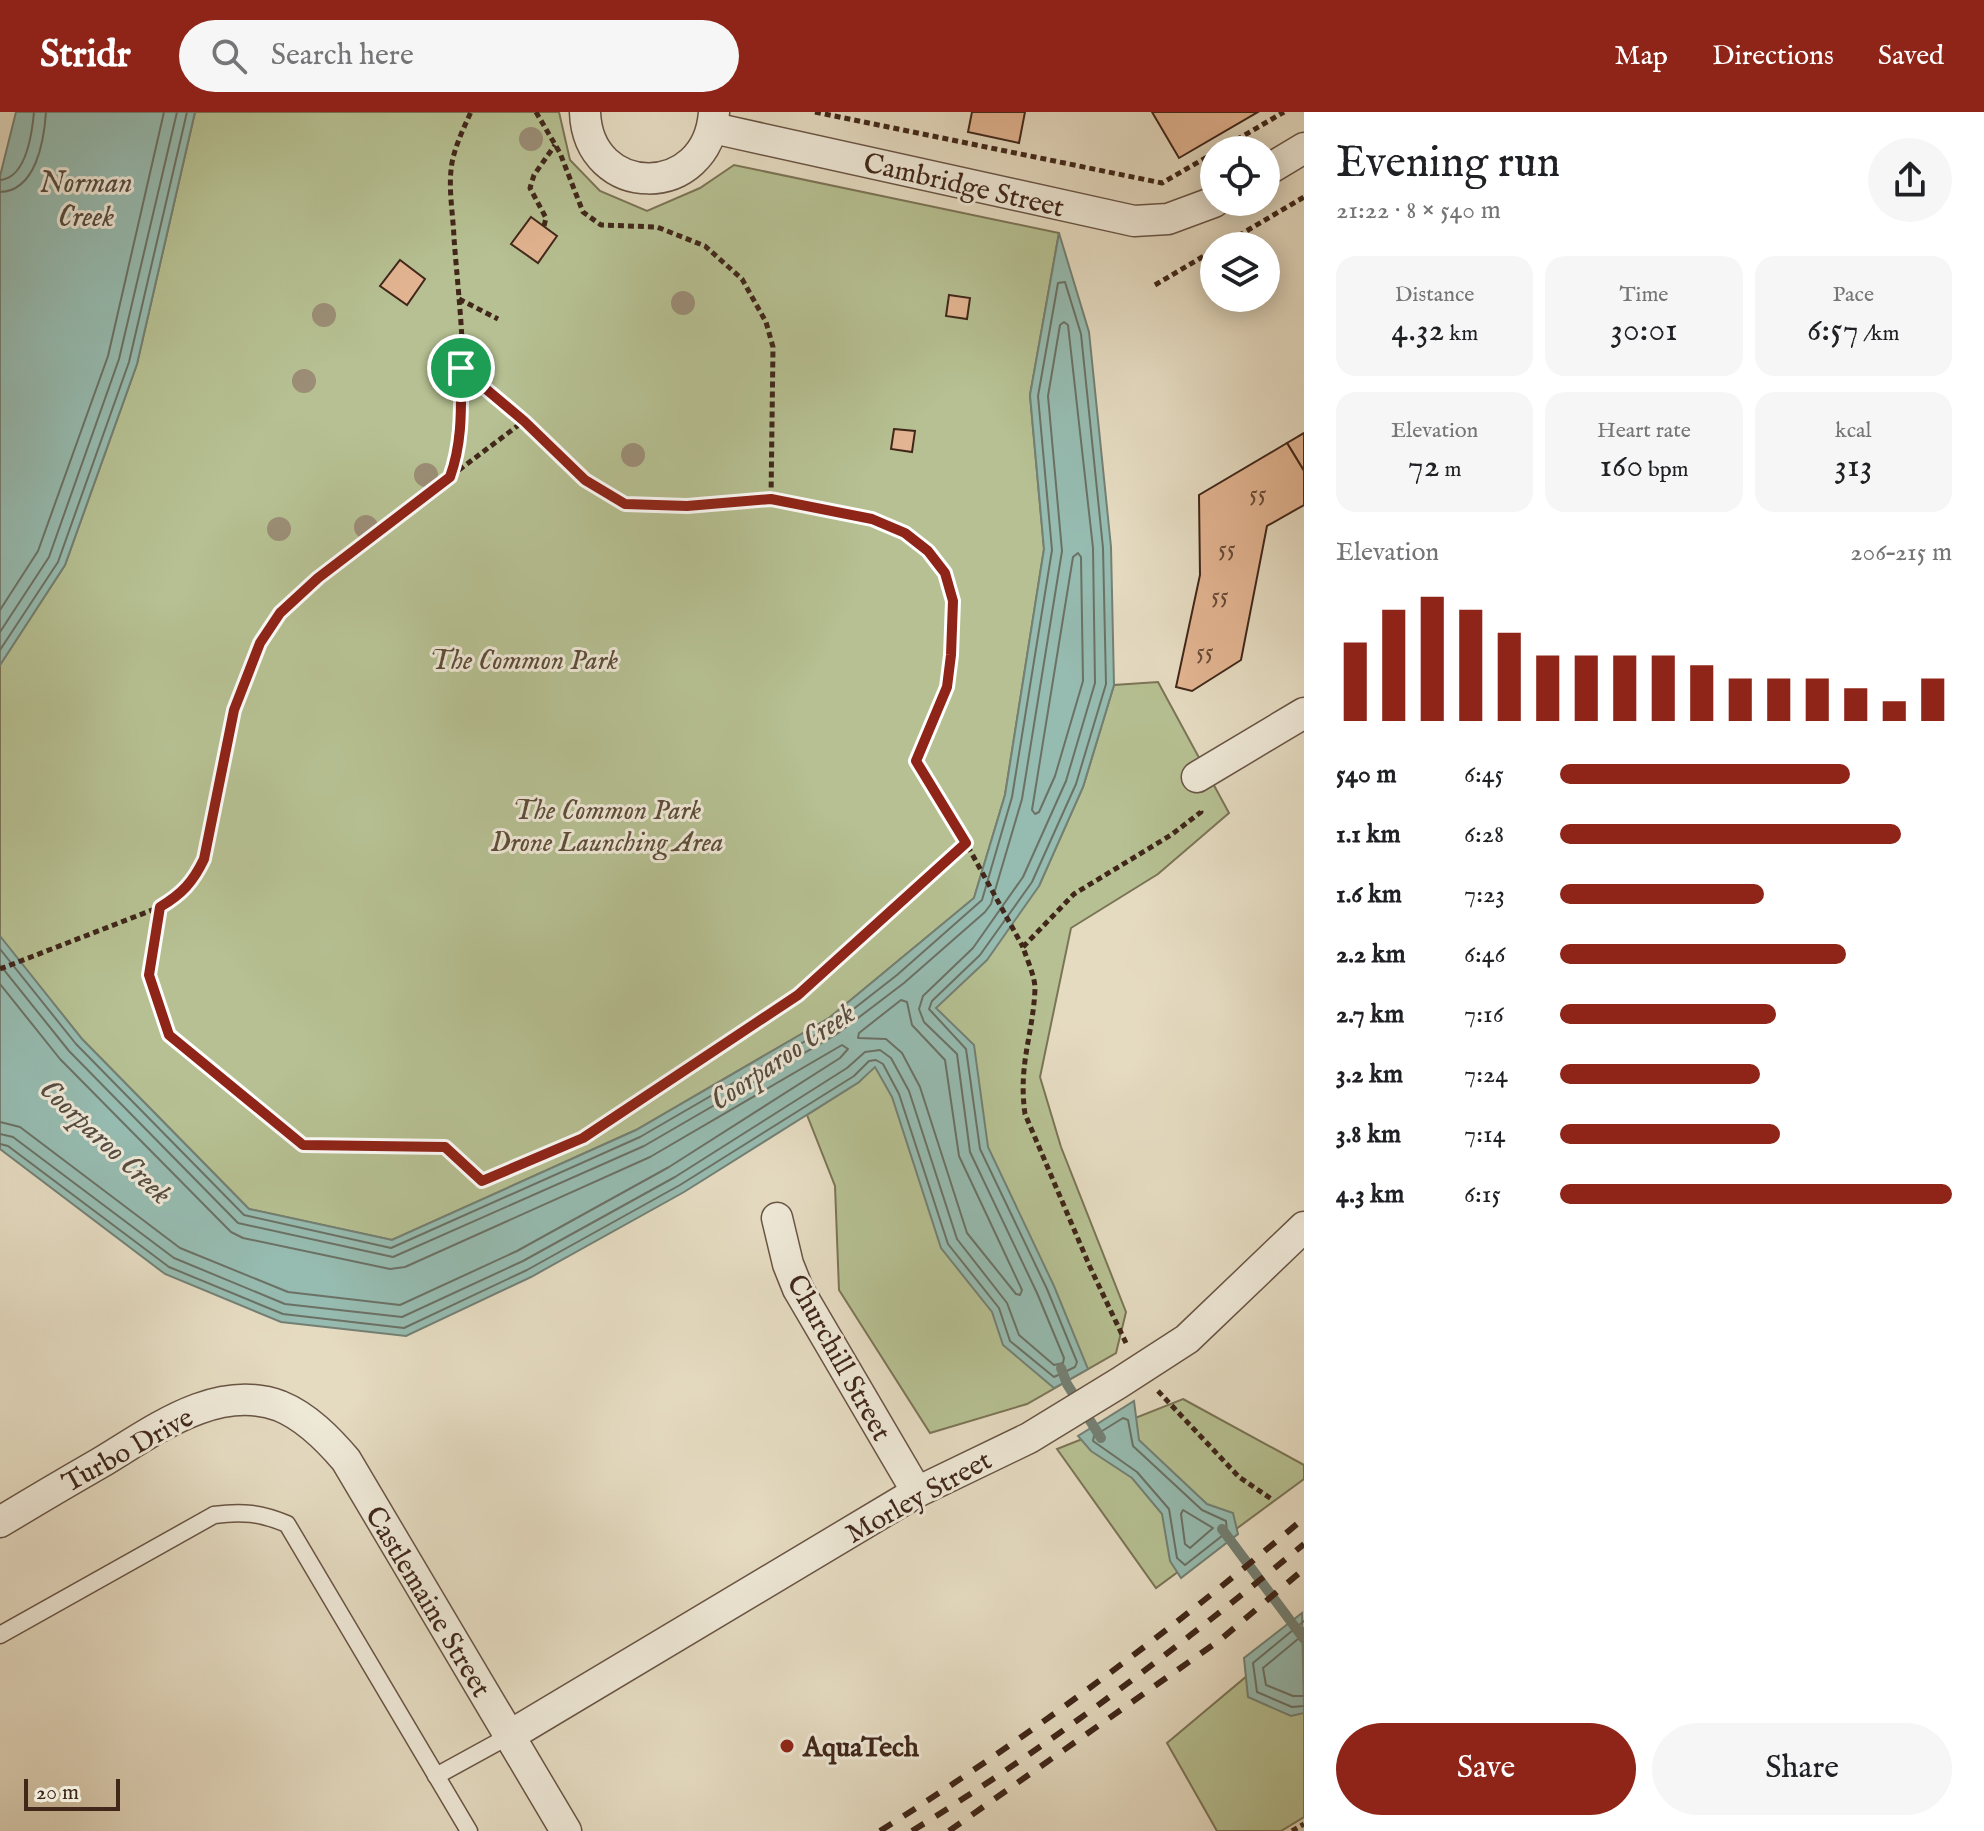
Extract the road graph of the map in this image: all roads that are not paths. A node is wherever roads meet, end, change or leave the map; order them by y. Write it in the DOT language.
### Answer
graph roads {
  1 [pos="585,112"];
  2 [pos="713,120"];
  3 [pos="1304,148"];
  4 [pos="1280,163"];
  5 [pos="1200,207"];
  6 [pos="1304,713"];
  7 [pos="1197,777"];
  8 [pos="777,1218"];
  9 [pos="1304,1227"];
  10 [pos="262,1402"];
  11 [pos="917,1492"];
  12 [pos="0,1522"];
  13 [pos="0,1635"];
  14 [pos="509,1736"];
  15 [pos="436,1776"];
  16 [pos="469,1831"];
  17 [pos="566,1831"];
  1 -- 2 [label="street, Cambridge Street"];
  2 -- 5 [label="street, Cambridge Street"];
  3 -- 4 [label="street"];
  6 -- 7 [label="street"];
  8 -- 11 [label="street, Churchill Street"];
  9 -- 11 [label="street, Morley Street"];
  10 -- 12 [label="street, Turbo Drive"];
  10 -- 14 [label="street, Castlemaine Street"];
  11 -- 14 [label="street, Morley Street"];
  13 -- 15 [label="lane"];
  14 -- 15 [label="lane"];
  14 -- 17 [label="street, Castlemaine Street"];
  15 -- 16 [label="lane"];
}
